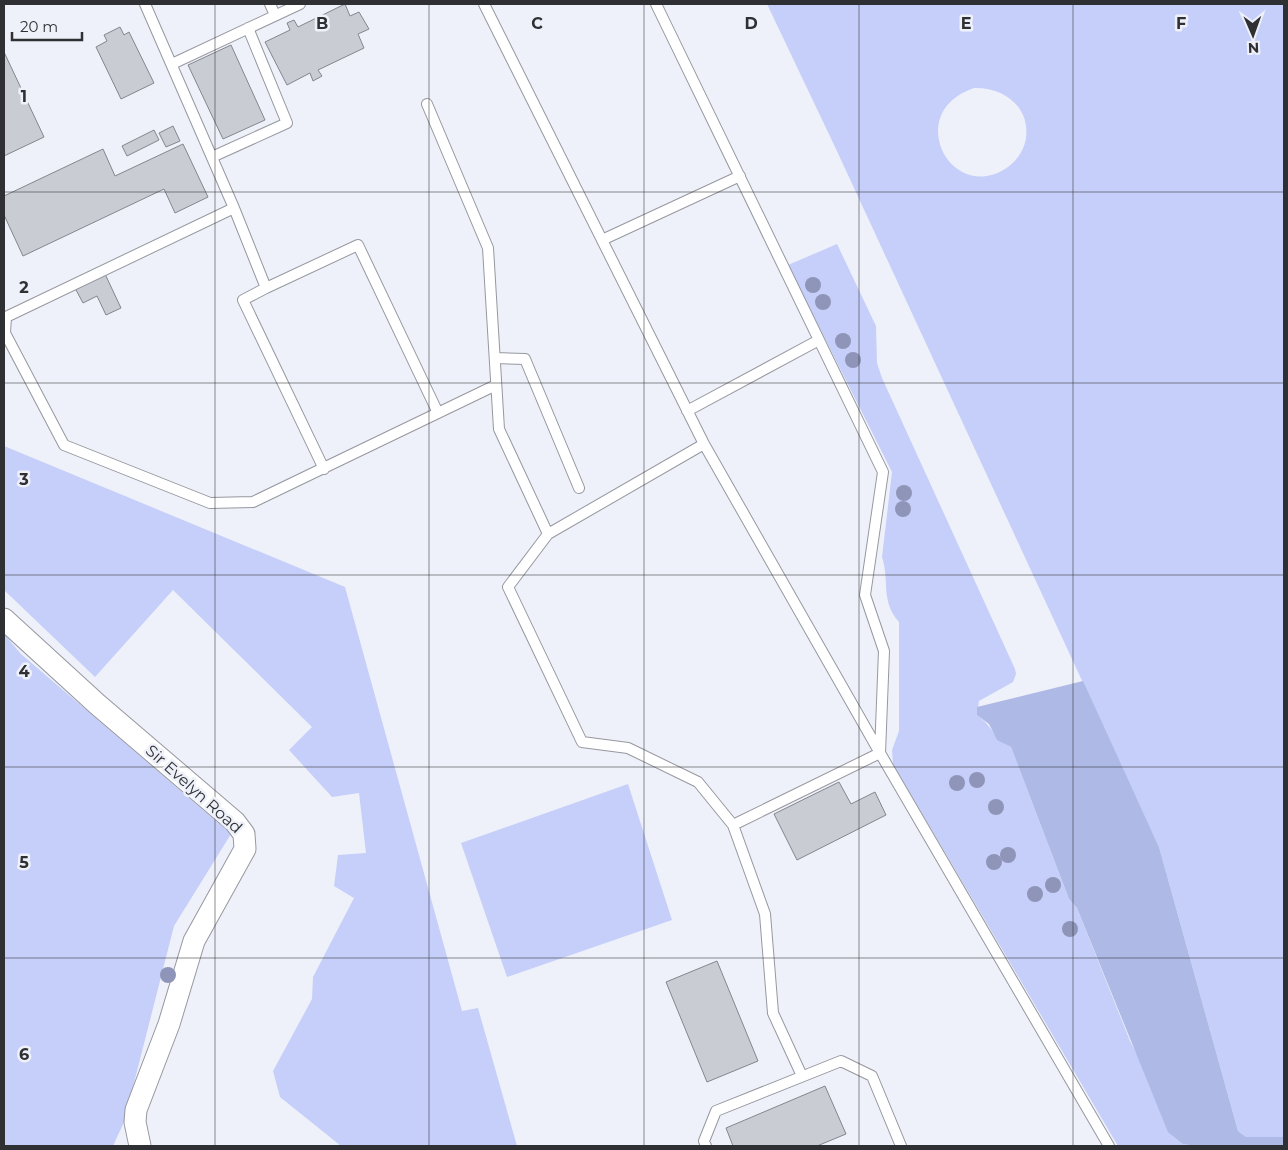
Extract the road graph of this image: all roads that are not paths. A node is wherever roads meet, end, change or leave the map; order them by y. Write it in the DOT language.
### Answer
graph roads {
  1 [pos="145,4"];
  2 [pos="270,4"];
  3 [pos="300,4"];
  4 [pos="484,4"];
  5 [pos="656,4"];
  6 [pos="274,15"];
  7 [pos="248,28"];
  8 [pos="172,64"];
  9 [pos="427,104"];
  10 [pos="212,158"];
  11 [pos="740,176"];
  12 [pos="234,208"];
  13 [pos="602,240"];
  14 [pos="266,288"];
  15 [pos="819,340"];
  16 [pos="494,358"];
  17 [pos="496,385"];
  18 [pos="687,411"];
  19 [pos="438,413"];
  20 [pos="704,444"];
  21 [pos="324,469"];
  22 [pos="579,488"];
  23 [pos="548,534"];
  24 [pos="4,619"];
  25 [pos="880,753"];
  26 [pos="733,825"];
  27 [pos="802,1076"];
  28 [pos="140,1146"];
  29 [pos="706,1146"];
  30 [pos="901,1146"];
  31 [pos="1109,1146"];
  1 -- 8 [label="lane"];
  2 -- 6 [label="lane"];
  3 -- 6 [label="lane"];
  4 -- 13 [label="lane"];
  5 -- 11 [label="lane"];
  6 -- 7 [label="lane"];
  7 -- 8 [label="lane"];
  7 -- 10 [label="lane"];
  8 -- 10 [label="lane"];
  9 -- 16 [label="lane"];
  10 -- 12 [label="lane"];
  11 -- 13 [label="lane"];
  11 -- 15 [label="lane"];
  12 -- 14 [label="lane"];
  12 -- 21 [label="lane"];
  13 -- 18 [label="lane"];
  14 -- 19 [label="lane"];
  14 -- 21 [label="lane"];
  15 -- 18 [label="lane"];
  15 -- 25 [label="lane"];
  16 -- 17 [label="lane"];
  16 -- 22 [label="lane"];
  17 -- 19 [label="lane"];
  17 -- 23 [label="lane"];
  18 -- 20 [label="lane"];
  19 -- 21 [label="lane"];
  20 -- 23 [label="lane"];
  20 -- 25 [label="lane"];
  23 -- 26 [label="lane"];
  24 -- 28 [label="street, Sir Evelyn Road"];
  25 -- 26 [label="lane"];
  25 -- 31 [label="lane"];
  26 -- 27 [label="lane"];
  27 -- 29 [label="lane"];
  27 -- 30 [label="lane"];
}
